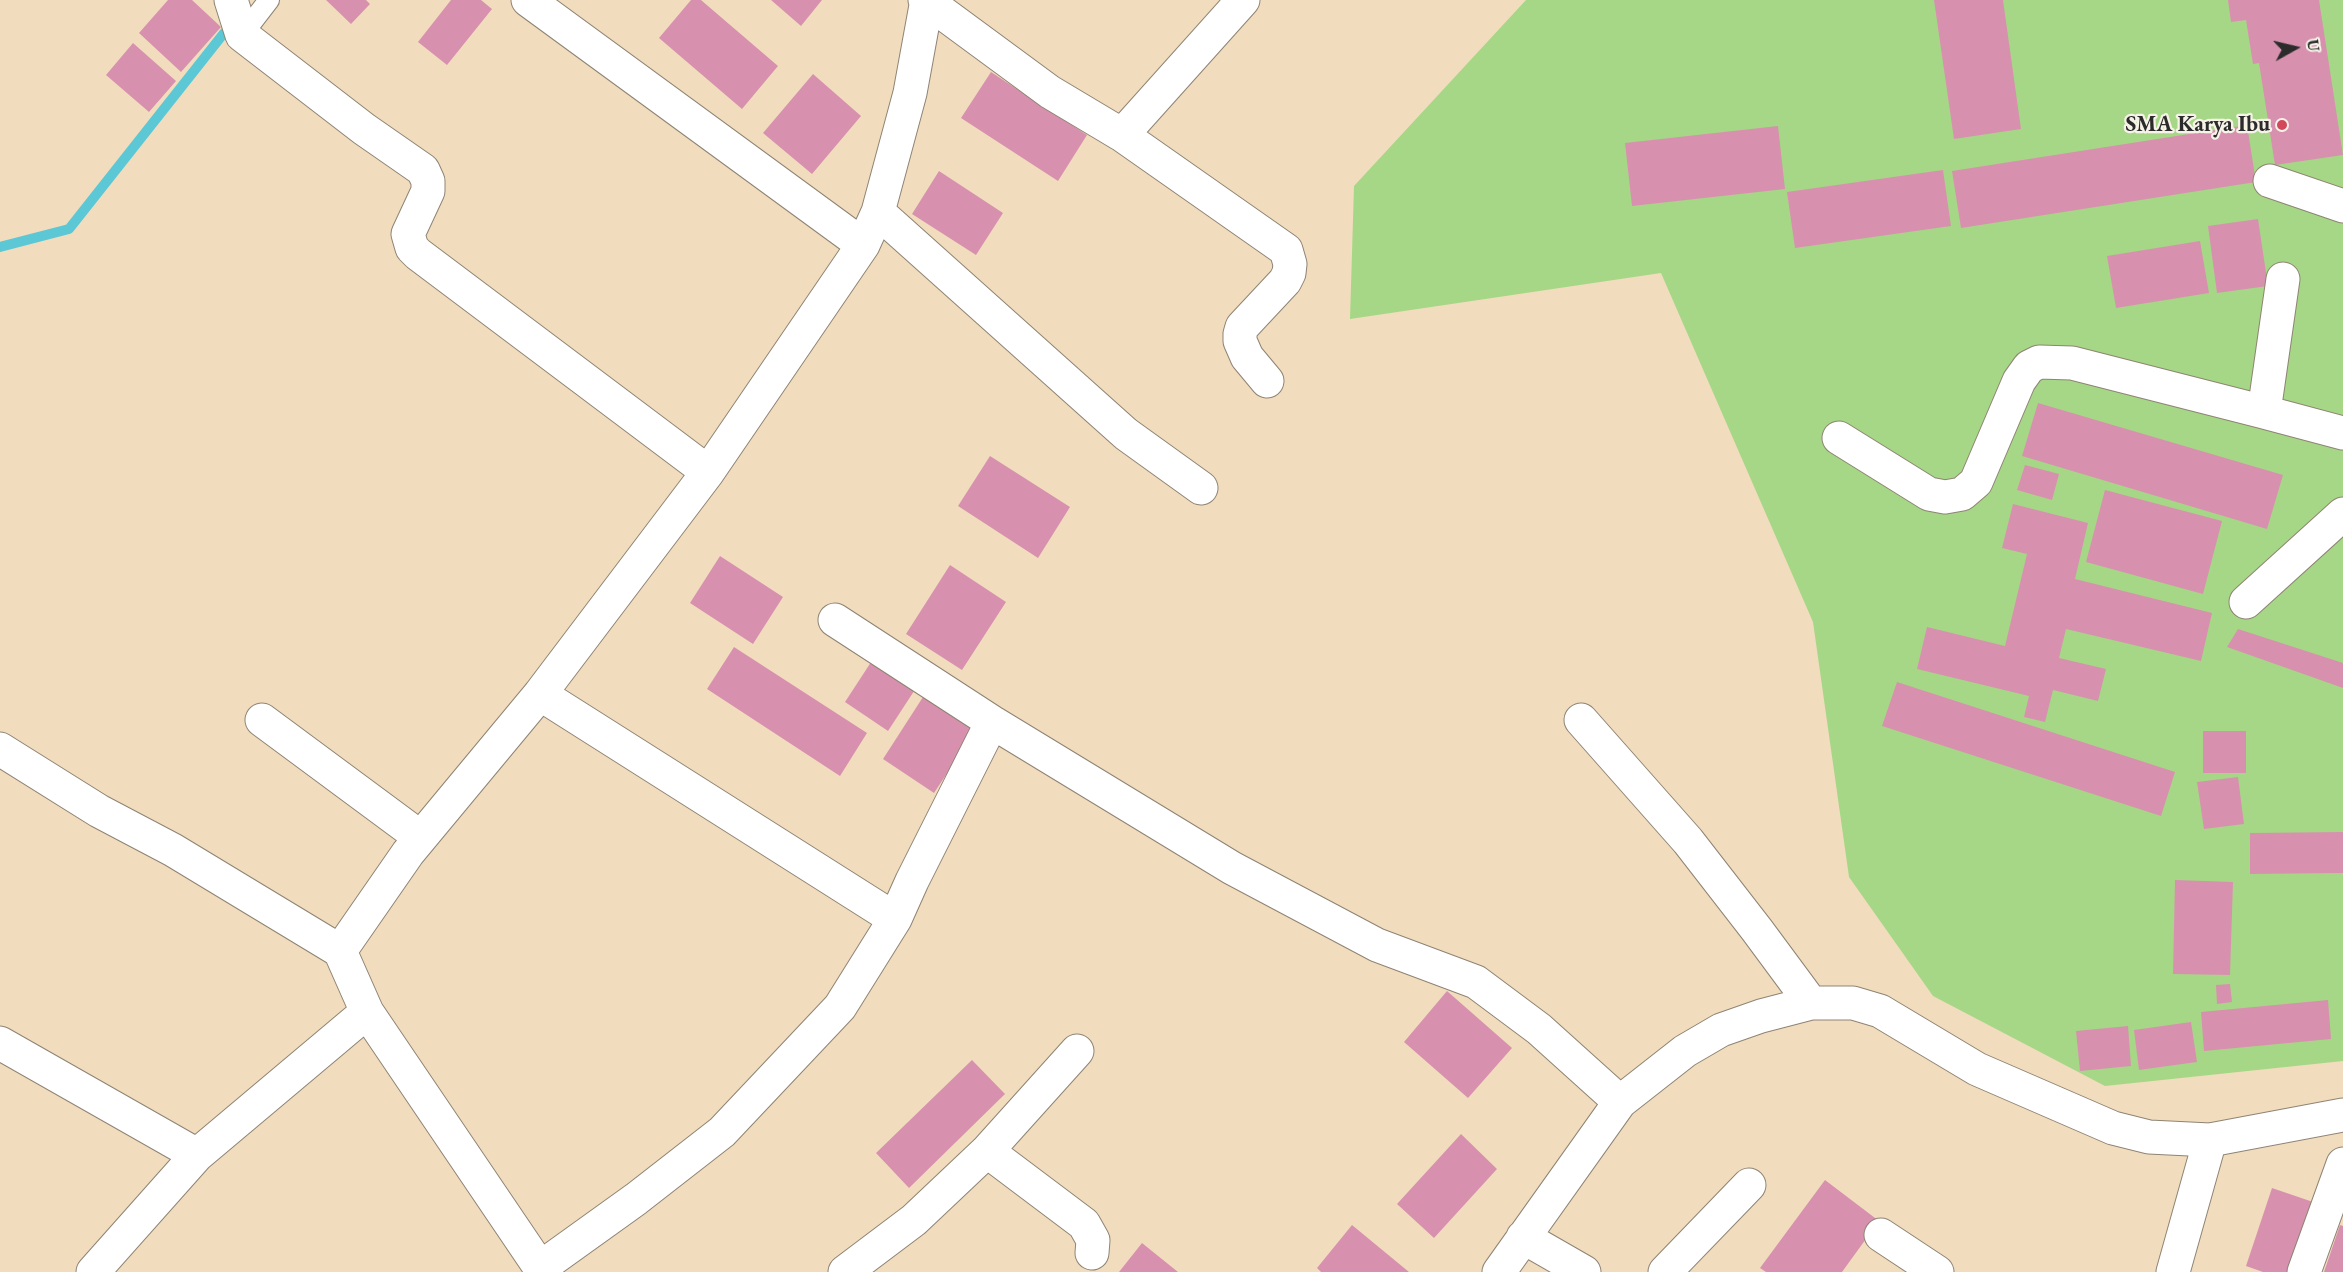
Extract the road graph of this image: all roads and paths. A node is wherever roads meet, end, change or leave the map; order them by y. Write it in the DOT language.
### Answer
graph roads {
  1 [pos="269,0"];
  2 [pos="528,0"];
  3 [pos="926,0"];
  4 [pos="1243,0"];
  5 [pos="236,15"];
  6 [pos="1122,135"];
  7 [pos="2270,181"];
  8 [pos="2343,206"];
  9 [pos="878,212"];
  10 [pos="863,245"];
  11 [pos="2283,279"];
  12 [pos="1268,381"];
  13 [pos="2264,412"];
  14 [pos="2343,433"];
  15 [pos="1839,438"];
  16 [pos="708,472"];
  17 [pos="1201,488"];
  18 [pos="2343,513"];
  19 [pos="2246,602"];
  20 [pos="835,620"];
  21 [pos="540,693"];
  22 [pos="262,720"];
  23 [pos="1581,720"];
  24 [pos="992,722"];
  25 [pos="0,749"];
  26 [pos="420,837"];
  27 [pos="895,919"];
  28 [pos="340,951"];
  29 [pos="1811,1003"];
  30 [pos="367,1012"];
  31 [pos="0,1043"];
  32 [pos="1077,1051"];
  33 [pos="1620,1102"];
  34 [pos="2343,1115"];
  35 [pos="2210,1140"];
  36 [pos="987,1151"];
  37 [pos="197,1155"];
  38 [pos="2343,1164"];
  39 [pos="1749,1185"];
  40 [pos="1881,1234"];
  41 [pos="1523,1237"];
  42 [pos="1092,1253"];
  43 [pos="541,1270"];
  44 [pos="93,1272"];
  45 [pos="845,1272"];
  46 [pos="1499,1272"];
  47 [pos="1584,1272"];
  48 [pos="1665,1272"];
  49 [pos="1937,1272"];
  50 [pos="2173,1272"];
  51 [pos="2304,1272"];
  1 -- 5 [label="lane"];
  2 -- 10 [label="street"];
  3 -- 6 [label="street"];
  3 -- 9 [label="street"];
  4 -- 6 [label="street"];
  5 -- 16 [label="street"];
  6 -- 12 [label="street"];
  7 -- 8 [label="street"];
  9 -- 10 [label="street"];
  9 -- 17 [label="street"];
  10 -- 16 [label="street"];
  11 -- 13 [label="street"];
  13 -- 14 [label="street"];
  13 -- 15 [label="street"];
  16 -- 21 [label="street"];
  18 -- 19 [label="street"];
  20 -- 24 [label="street"];
  21 -- 26 [label="street"];
  21 -- 27 [label="street"];
  22 -- 26 [label="street"];
  23 -- 29 [label="street"];
  24 -- 27 [label="street"];
  24 -- 33 [label="street"];
  25 -- 28 [label="street"];
  26 -- 28 [label="street"];
  27 -- 43 [label="street"];
  28 -- 30 [label="street"];
  29 -- 33 [label="street"];
  29 -- 35 [label="street"];
  30 -- 37 [label="street"];
  30 -- 43 [label="street"];
  31 -- 37 [label="street"];
  32 -- 36 [label="street"];
  33 -- 41 [label="street"];
  34 -- 35 [label="street"];
  35 -- 50 [label="street"];
  36 -- 42 [label="street"];
  36 -- 45 [label="street"];
  37 -- 44 [label="street"];
  38 -- 51 [label="street"];
  39 -- 48 [label="street"];
  40 -- 49 [label="street"];
  41 -- 46 [label="street"];
  41 -- 47 [label="street"];
}
